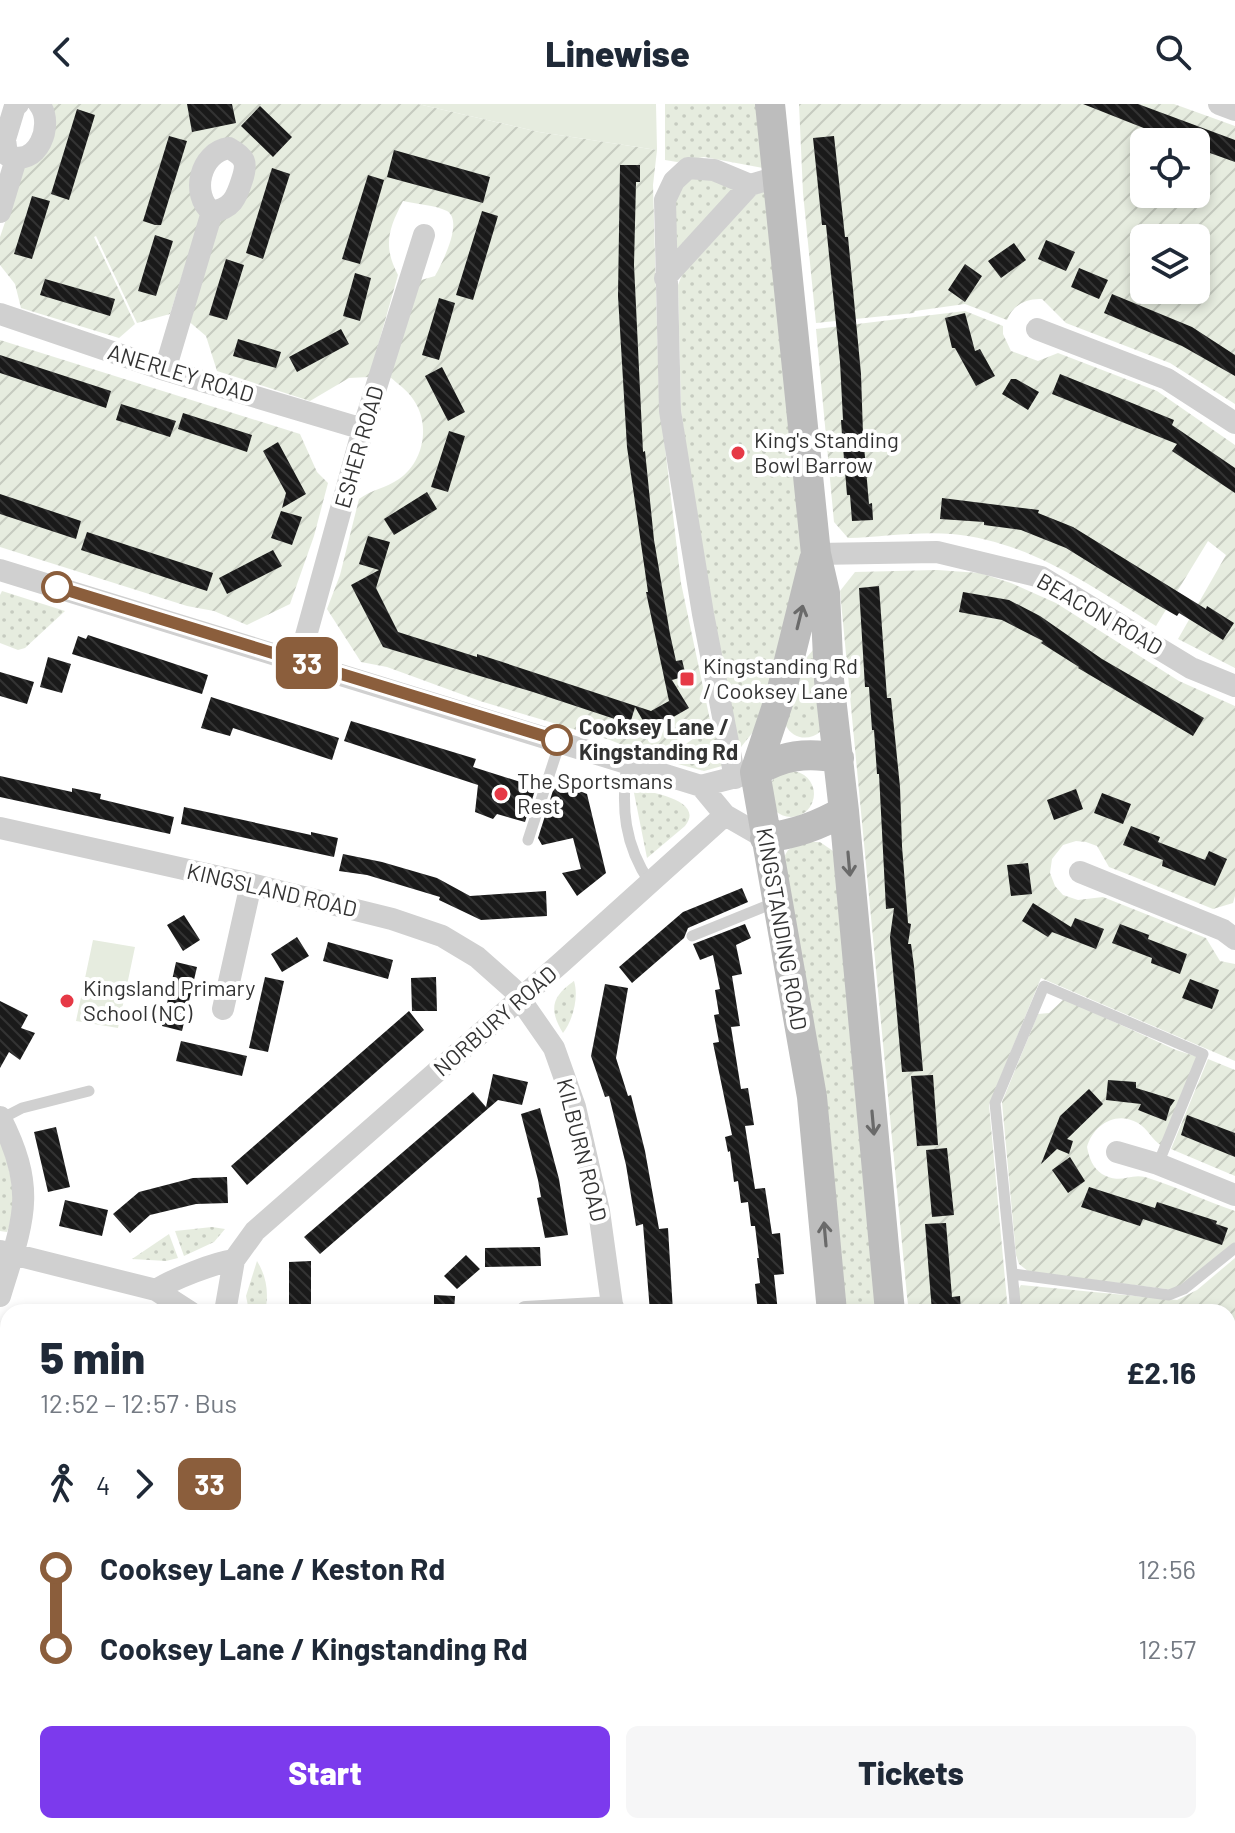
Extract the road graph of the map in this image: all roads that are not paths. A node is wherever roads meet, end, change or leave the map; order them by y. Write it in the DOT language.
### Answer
graph roads {
  1 [pos="18,104"];
  2 [pos="39,104"];
  3 [pos="770,104"];
  4 [pos="1219,104"];
  5 [pos="1235,110"];
  6 [pos="16,159"];
  7 [pos="763,181"];
  8 [pos="0,212"];
  9 [pos="212,212"];
  10 [pos="424,235"];
  11 [pos="665,278"];
  12 [pos="0,314"];
  13 [pos="1037,329"];
  14 [pos="165,370"];
  15 [pos="1235,423"];
  16 [pos="363,429"];
  17 [pos="816,554"];
  18 [pos="0,570"];
  19 [pos="299,661"];
  20 [pos="1235,686"];
  21 [pos="560,741"];
  22 [pos="839,758"];
  23 [pos="627,762"];
  24 [pos="745,775"];
  25 [pos="701,786"];
  26 [pos="844,811"];
  27 [pos="725,815"];
  28 [pos="0,828"];
  29 [pos="765,838"];
  30 [pos="528,840"];
  31 [pos="1080,872"];
  32 [pos="251,884"];
  33 [pos="650,884"];
  34 [pos="777,902"];
  35 [pos="1231,931"];
  36 [pos="692,936"];
  37 [pos="519,1000"];
  38 [pos="223,1009"];
  39 [pos="89,1091"];
  40 [pos="0,1118"];
  41 [pos="1117,1152"];
  42 [pos="1158,1164"];
  43 [pos="1235,1195"];
  44 [pos="1235,1248"];
  45 [pos="6,1252"];
  46 [pos="234,1260"];
  47 [pos="1013,1274"];
  48 [pos="156,1290"];
  49 [pos="0,1296"];
  50 [pos="178,1304"];
  51 [pos="226,1304"];
  52 [pos="612,1304"];
  53 [pos="831,1304"];
  54 [pos="889,1304"];
  55 [pos="1015,1304"];
  1 -- 6 [label="street"];
  2 -- 6 [label="street"];
  3 -- 7 [label="main road"];
  4 -- 5 [label="street"];
  6 -- 8 [label="street"];
  7 -- 11 [label="street"];
  7 -- 11 [label="street, KINGSTANDING ROAD"];
  7 -- 17 [label="main road, KINGSTANDING ROAD"];
  9 -- 14 [label="street"];
  10 -- 16 [label="street, ESHER ROAD"];
  11 -- 24 [label="street, KINGSTANDING ROAD"];
  12 -- 14 [label="street, ANERLEY ROAD"];
  13 -- 15 [label="street"];
  14 -- 16 [label="street, ANERLEY ROAD"];
  16 -- 19 [label="street, ESHER ROAD"];
  17 -- 20 [label="street, BEACON ROAD"];
  17 -- 22 [label="main road, KINGSTANDING ROAD"];
  24 -- 17 [label="main road, KINGSTANDING ROAD, one-way"];
  18 -- 19 [label="street"];
  19 -- 21 [label="street"];
  21 -- 23 [label="street"];
  21 -- 30 [label="lane"];
  22 -- 24 [label="main road"];
  22 -- 26 [label="main road, KINGSTANDING ROAD"];
  23 -- 25 [label="street"];
  23 -- 33 [label="lane"];
  24 -- 25 [label="street"];
  24 -- 29 [label="main road, KINGSTANDING ROAD"];
  25 -- 27 [label="street"];
  26 -- 29 [label="main road"];
  26 -- 54 [label="main road, KINGSTANDING ROAD, one-way"];
  27 -- 29 [label="street"];
  27 -- 33 [label="street, NORBURY ROAD"];
  28 -- 32 [label="street, KINGSLAND ROAD"];
  29 -- 34 [label="main road, KINGSTANDING ROAD"];
  31 -- 35 [label="street"];
  32 -- 37 [label="street, KINGSLAND ROAD"];
  32 -- 38 [label="street"];
  33 -- 37 [label="street, NORBURY ROAD"];
  34 -- 36 [label="lane"];
  53 -- 34 [label="main road, KINGSTANDING ROAD, one-way"];
  37 -- 46 [label="street, NORBURY ROAD"];
  37 -- 52 [label="street, KILBURN ROAD"];
  39 -- 40 [label="lane"];
  40 -- 45 [label="street"];
  41 -- 42 [label="street"];
  42 -- 43 [label="street"];
  42 -- 47 [label="lane"];
  44 -- 47 [label="lane"];
  45 -- 48 [label="street"];
  45 -- 49 [label="street"];
  46 -- 48 [label="street"];
  46 -- 51 [label="street, NORBURY ROAD"];
  47 -- 55 [label="lane"];
  48 -- 50 [label="street"];
}
